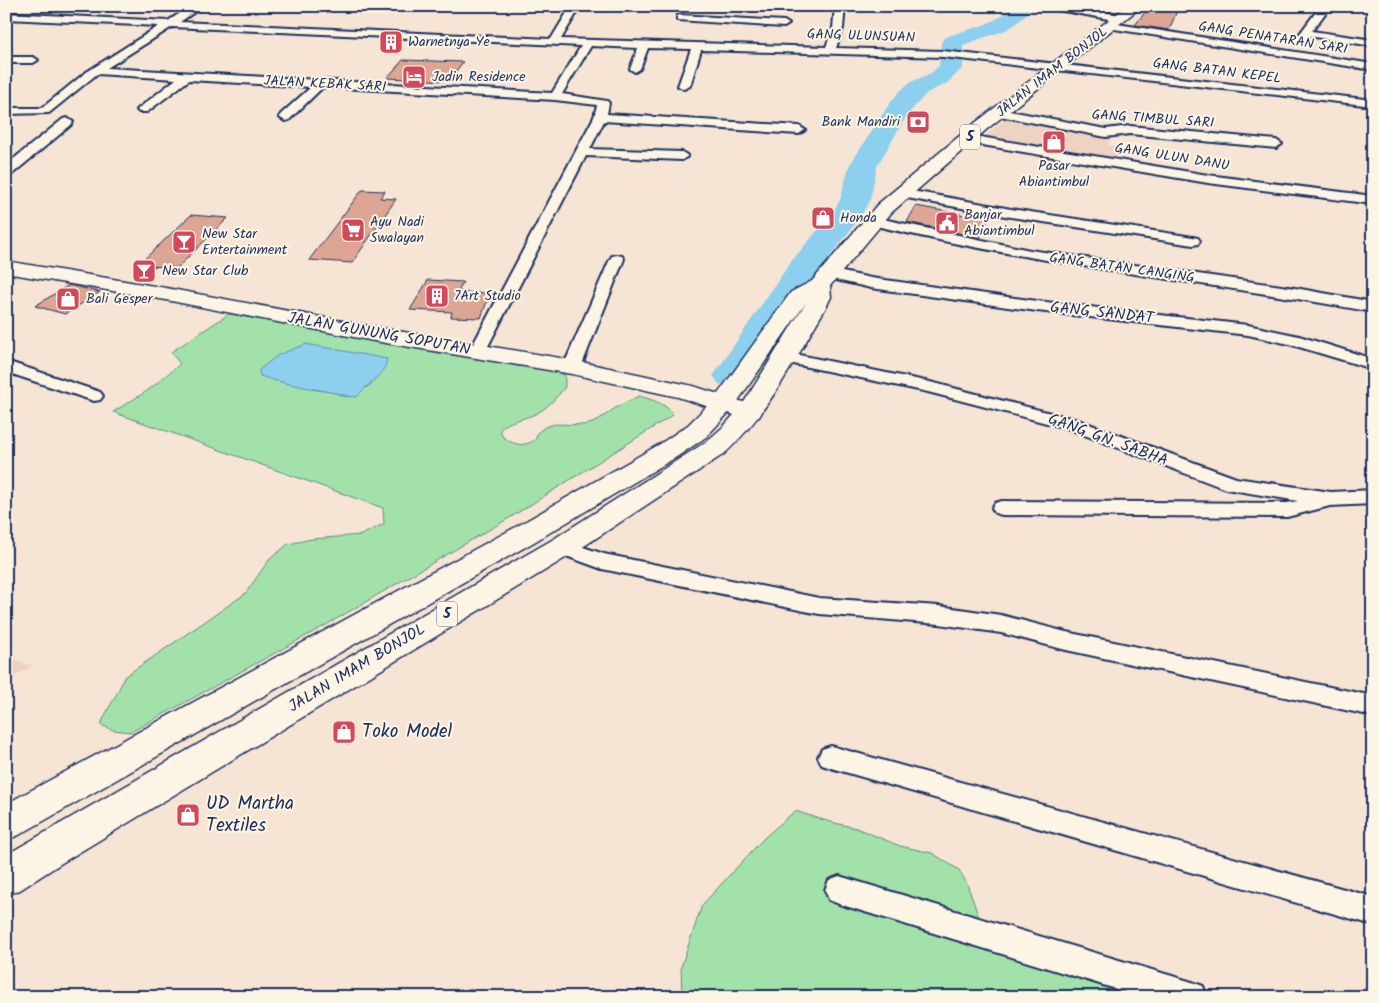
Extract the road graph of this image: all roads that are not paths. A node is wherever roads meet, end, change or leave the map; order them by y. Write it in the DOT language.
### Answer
graph roads {
  1 [pos="198,6"];
  2 [pos="576,6"];
  3 [pos="686,6"];
  4 [pos="840,6"];
  5 [pos="1052,6"];
  6 [pos="1136,6"];
  7 [pos="1320,6"];
  8 [pos="6,16"];
  9 [pos="1115,22"];
  10 [pos="169,24"];
  11 [pos="784,24"];
  12 [pos="1305,33"];
  13 [pos="554,42"];
  14 [pos="588,43"];
  15 [pos="1373,43"];
  16 [pos="644,44"];
  17 [pos="697,46"];
  18 [pos="830,50"];
  19 [pos="1290,54"];
  20 [pos="6,60"];
  21 [pos="33,60"];
  22 [pos="1057,67"];
  23 [pos="1373,67"];
  24 [pos="635,69"];
  25 [pos="95,71"];
  26 [pos="185,77"];
  27 [pos="321,83"];
  28 [pos="684,86"];
  29 [pos="554,97"];
  30 [pos="1373,103"];
  31 [pos="143,110"];
  32 [pos="6,111"];
  33 [pos="1000,113"];
  34 [pos="285,117"];
  35 [pos="600,118"];
  36 [pos="67,122"];
  37 [pos="798,130"];
  38 [pos="968,138"];
  39 [pos="1276,144"];
  40 [pos="582,152"];
  41 [pos="682,156"];
  42 [pos="6,172"];
  43 [pos="901,192"];
  44 [pos="1373,200"];
  45 [pos="873,221"];
  46 [pos="1193,241"];
  47 [pos="617,259"];
  48 [pos="6,267"];
  49 [pos="824,279"];
  50 [pos="1373,307"];
  51 [pos="477,352"];
  52 [pos="785,357"];
  53 [pos="1373,364"];
  54 [pos="6,366"];
  55 [pos="572,367"];
  56 [pos="94,396"];
  57 [pos="737,407"];
  58 [pos="1373,497"];
  59 [pos="1331,499"];
  60 [pos="1002,508"];
  61 [pos="562,546"];
  62 [pos="1373,706"];
  63 [pos="831,757"];
  64 [pos="6,823"];
  65 [pos="6,877"];
  66 [pos="839,890"];
  67 [pos="1373,911"];
  68 [pos="1192,997"];
  1 -- 10 [label="street"];
  2 -- 13 [label="street"];
  3 -- 11 [label="street"];
  4 -- 18 [label="street"];
  5 -- 9 [label="street, GANG PENATARAN SARI"];
  6 -- 9 [label="main road, JALAN IMAM BONJOL / 5"];
  7 -- 12 [label="street"];
  8 -- 10 [label="street"];
  9 -- 19 [label="street, GANG PENATARAN SARI"];
  9 -- 22 [label="main road, JALAN IMAM BONJOL / 5"];
  10 -- 13 [label="street"];
  10 -- 25 [label="street"];
  12 -- 15 [label="street"];
  12 -- 19 [label="street"];
  13 -- 14 [label="street"];
  14 -- 16 [label="street"];
  14 -- 29 [label="street"];
  16 -- 17 [label="street, GANG ULUNSUAN"];
  16 -- 24 [label="street"];
  17 -- 18 [label="street, GANG ULUNSUAN"];
  17 -- 28 [label="street"];
  18 -- 22 [label="street, GANG ULUNSUAN"];
  19 -- 23 [label="street, GANG PENATARAN SARI"];
  20 -- 21 [label="street"];
  22 -- 30 [label="street, GANG BATAN KEPEL"];
  22 -- 33 [label="main road, JALAN IMAM BONJOL / 5"];
  25 -- 26 [label="street, JALAN KEBAK SARI"];
  25 -- 32 [label="street"];
  26 -- 27 [label="street, JALAN KEBAK SARI"];
  26 -- 31 [label="street"];
  27 -- 29 [label="street, JALAN KEBAK SARI"];
  27 -- 34 [label="street"];
  29 -- 35 [label="street, JALAN KEBAK SARI"];
  33 -- 38 [label="main road, JALAN IMAM BONJOL / 5"];
  33 -- 39 [label="street, GANG TIMBUL SARI"];
  35 -- 37 [label="street"];
  35 -- 40 [label="street"];
  36 -- 42 [label="street"];
  38 -- 43 [label="main road, JALAN IMAM BONJOL / 5"];
  38 -- 44 [label="street, GANG ULUN DANU"];
  40 -- 41 [label="street"];
  40 -- 51 [label="street"];
  43 -- 45 [label="main road, JALAN IMAM BONJOL / 5"];
  43 -- 46 [label="street"];
  45 -- 49 [label="main road, JALAN IMAM BONJOL / 5"];
  45 -- 50 [label="street, GANG BATAN CANGING"];
  47 -- 55 [label="street"];
  48 -- 51 [label="main road, JALAN GUNUNG SOPUTAN"];
  49 -- 52 [label="main road, JALAN IMAM BONJOL / 5"];
  49 -- 53 [label="street, GANG SANDAT"];
  49 -- 57 [label="main road, JALAN IMAM BONJOL / 5"];
  51 -- 55 [label="main road, JALAN GUNUNG SOPUTAN"];
  52 -- 57 [label="main road, JALAN IMAM BONJOL / 5"];
  52 -- 59 [label="street, GANG GN. SABHA"];
  54 -- 56 [label="street"];
  55 -- 57 [label="main road, JALAN GUNUNG SOPUTAN"];
  57 -- 61 [label="main road, JALAN IMAM BONJOL / 5"];
  57 -- 64 [label="main road, JALAN IMAM BONJOL / 5"];
  58 -- 59 [label="street, GANG GN. SABHA"];
  59 -- 60 [label="street"];
  61 -- 62 [label="street"];
  61 -- 65 [label="main road, JALAN IMAM BONJOL / 5"];
  63 -- 67 [label="street"];
  66 -- 68 [label="street"];
}
